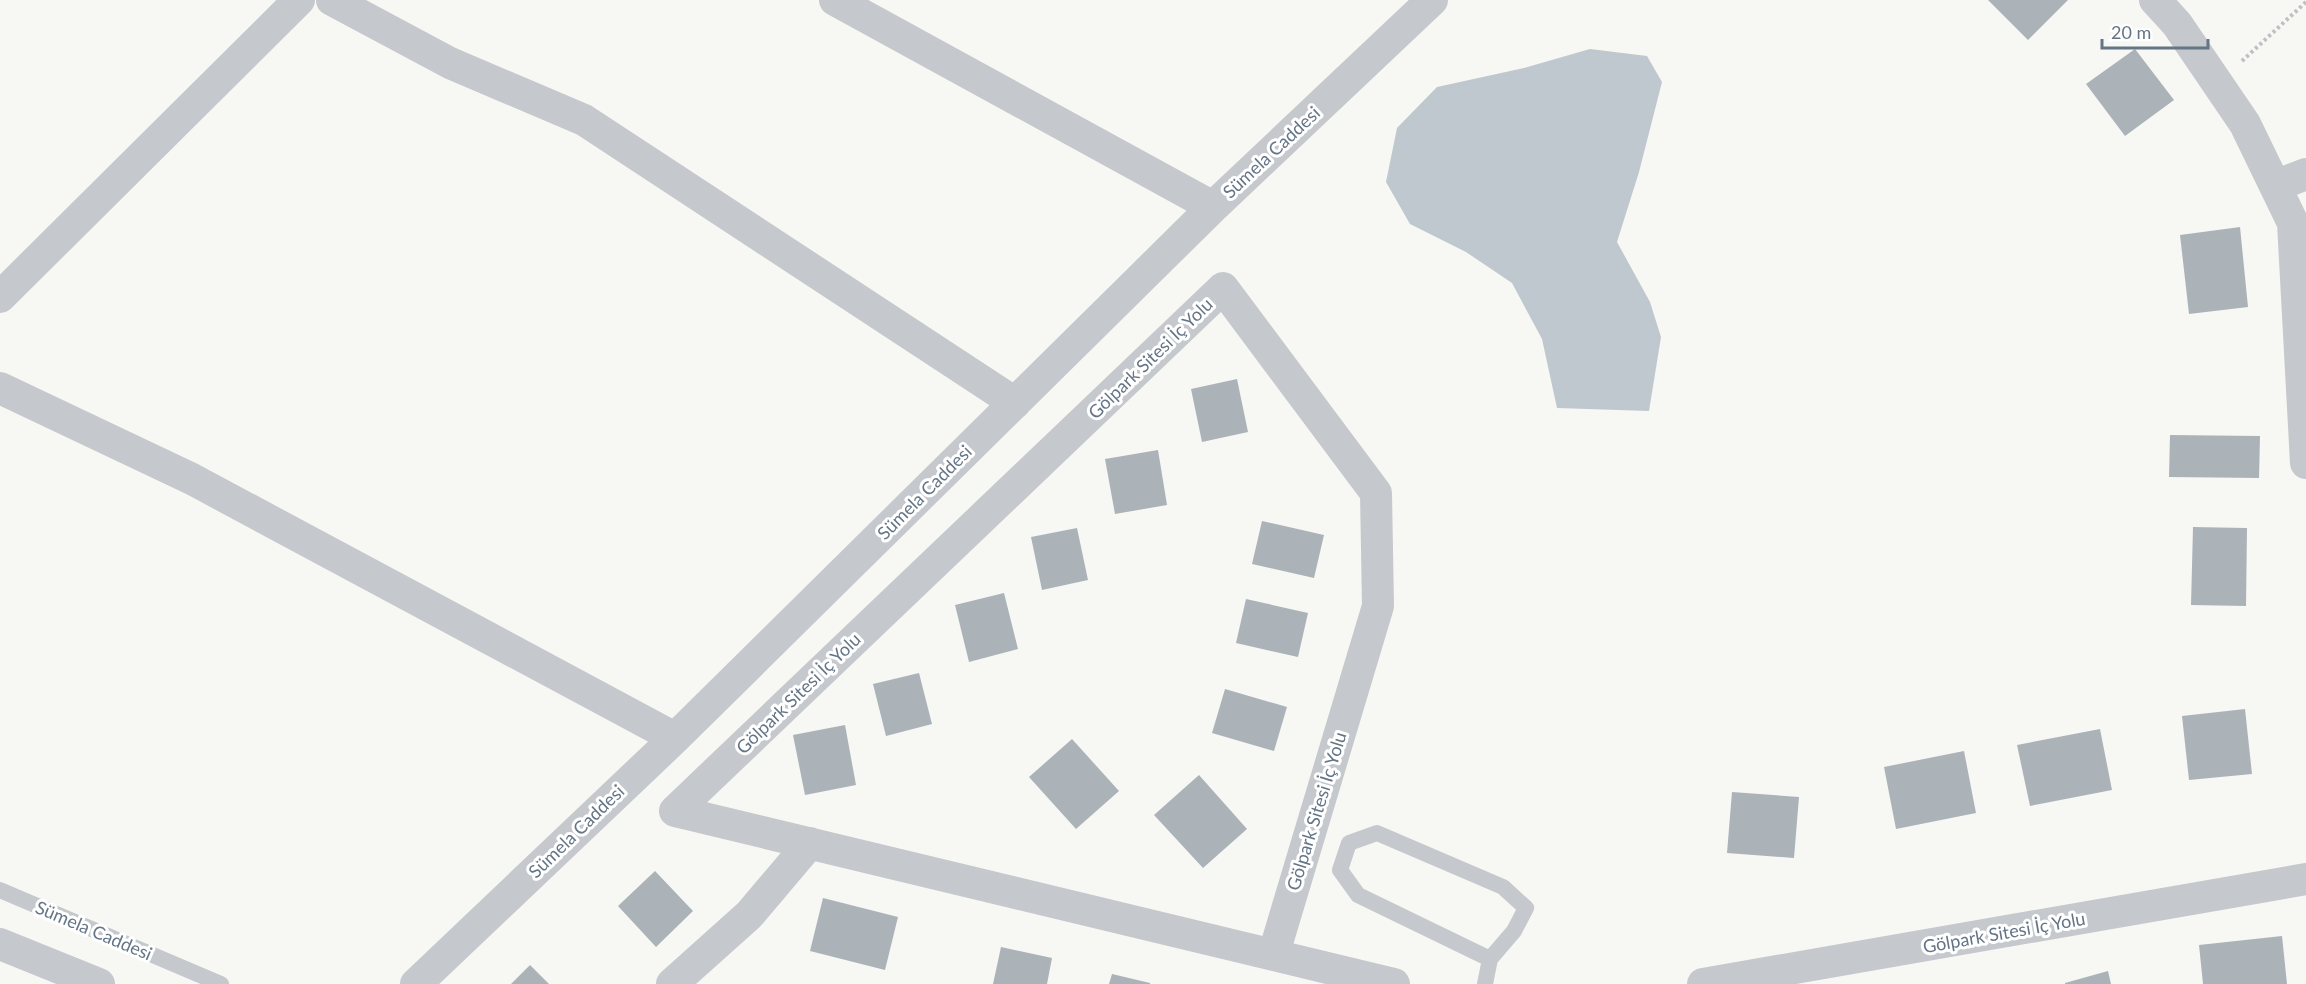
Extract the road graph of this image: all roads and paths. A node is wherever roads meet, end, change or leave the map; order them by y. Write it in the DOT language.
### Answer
graph roads {
  1 [pos="299,0"];
  2 [pos="332,0"];
  3 [pos="835,0"];
  4 [pos="1432,0"];
  5 [pos="2155,0"];
  6 [pos="2306,2"];
  7 [pos="2218,83"];
  8 [pos="2306,174"];
  9 [pos="2275,186"];
  10 [pos="1214,207"];
  11 [pos="0,297"];
  12 [pos="2304,387"];
  13 [pos="0,388"];
  14 [pos="1015,403"];
  15 [pos="2306,463"];
  16 [pos="675,738"];
  17 [pos="810,843"];
  18 [pos="2306,879"];
  19 [pos="0,890"];
  20 [pos="0,944"];
  21 [pos="1274,953"];
  22 [pos="1490,959"];
  23 [pos="99,984"];
  24 [pos="221,984"];
  25 [pos="416,984"];
  26 [pos="672,984"];
  27 [pos="1394,984"];
  28 [pos="1485,984"];
  29 [pos="1703,984"];
  1 -- 11 [label="street"];
  2 -- 14 [label="street"];
  3 -- 10 [label="street"];
  4 -- 10 [label="street, Sümela Caddesi"];
  5 -- 7 [label="street"];
  6 -- 7 [label="path"];
  7 -- 9 [label="street"];
  8 -- 9 [label="street"];
  9 -- 12 [label="street"];
  10 -- 14 [label="street, Sümela Caddesi"];
  12 -- 15 [label="street"];
  13 -- 16 [label="street"];
  14 -- 16 [label="street, Sümela Caddesi"];
  16 -- 25 [label="street, Sümela Caddesi"];
  17 -- 21 [label="street, Gölpark Sitesi İç Yolu"];
  17 -- 21 [label="street, Gölpark Sitesi İç Yolu"];
  17 -- 26 [label="street"];
  18 -- 29 [label="street, Gölpark Sitesi İç Yolu"];
  19 -- 24 [label="lane, Sümela Caddesi"];
  20 -- 23 [label="street"];
  21 -- 27 [label="street, Gölpark Sitesi İç Yolu"];
  22 -- 22 [label="lane"];
  22 -- 28 [label="lane"];
}
